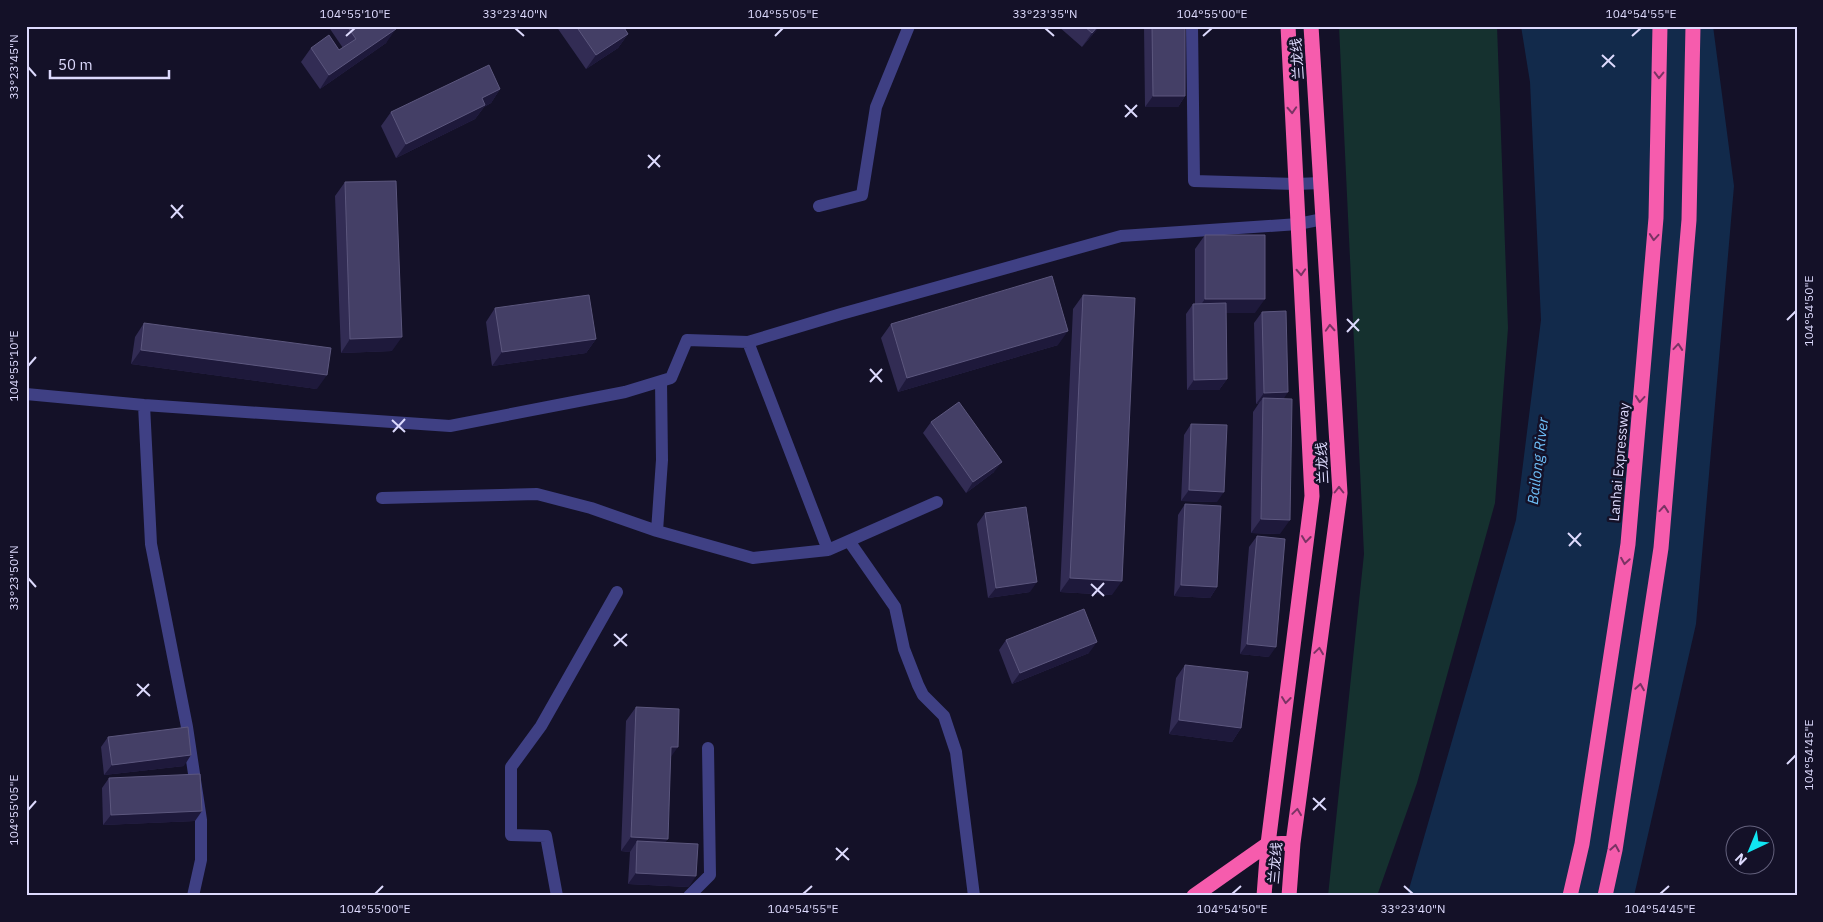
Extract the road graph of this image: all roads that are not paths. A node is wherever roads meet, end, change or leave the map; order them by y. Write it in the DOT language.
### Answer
graph roads {
  1 [pos="909,26"];
  2 [pos="1192,26"];
  3 [pos="1288,26"];
  4 [pos="1311,26"];
  5 [pos="1660,26"];
  6 [pos="1693,26"];
  7 [pos="1321,183"];
  8 [pos="1296,184"];
  9 [pos="819,206"];
  10 [pos="1323,219"];
  11 [pos="1298,224"];
  12 [pos="748,342"];
  13 [pos="662,381"];
  14 [pos="26,394"];
  15 [pos="144,405"];
  16 [pos="382,498"];
  17 [pos="937,502"];
  18 [pos="657,531"];
  19 [pos="849,541"];
  20 [pos="828,550"];
  21 [pos="617,592"];
  22 [pos="708,748"];
  23 [pos="1293,843"];
  24 [pos="1268,844"];
  25 [pos="193,896"];
  26 [pos="557,896"];
  27 [pos="689,896"];
  28 [pos="974,896"];
  29 [pos="1194,896"];
  30 [pos="1264,896"];
  31 [pos="1289,896"];
  32 [pos="1570,896"];
  33 [pos="1605,896"];
  1 -- 9 [label="street"];
  2 -- 8 [label="street"];
  3 -- 8 [label="highway, 兰龙线, one-way"];
  4 -- 7 [label="highway, 兰龙线"];
  5 -- 32 [label="highway, Lanhai Expressway, one-way"];
  33 -- 6 [label="highway, one-way"];
  7 -- 8 [label="street"];
  7 -- 10 [label="highway, 兰龙线"];
  8 -- 11 [label="highway, 兰龙线"];
  10 -- 11 [label="street"];
  23 -- 10 [label="highway, 兰龙线, one-way"];
  11 -- 12 [label="street"];
  11 -- 24 [label="highway, 兰龙线, one-way"];
  12 -- 13 [label="street"];
  12 -- 20 [label="street"];
  13 -- 15 [label="street"];
  13 -- 18 [label="street"];
  14 -- 15 [label="street"];
  15 -- 25 [label="street"];
  16 -- 18 [label="street"];
  17 -- 19 [label="street"];
  18 -- 20 [label="street"];
  19 -- 20 [label="street"];
  19 -- 28 [label="street"];
  21 -- 26 [label="street"];
  22 -- 27 [label="street"];
  23 -- 24 [label="highway"];
  23 -- 31 [label="highway, 兰龙线"];
  24 -- 29 [label="highway"];
  24 -- 30 [label="highway, 兰龙线"];
}
